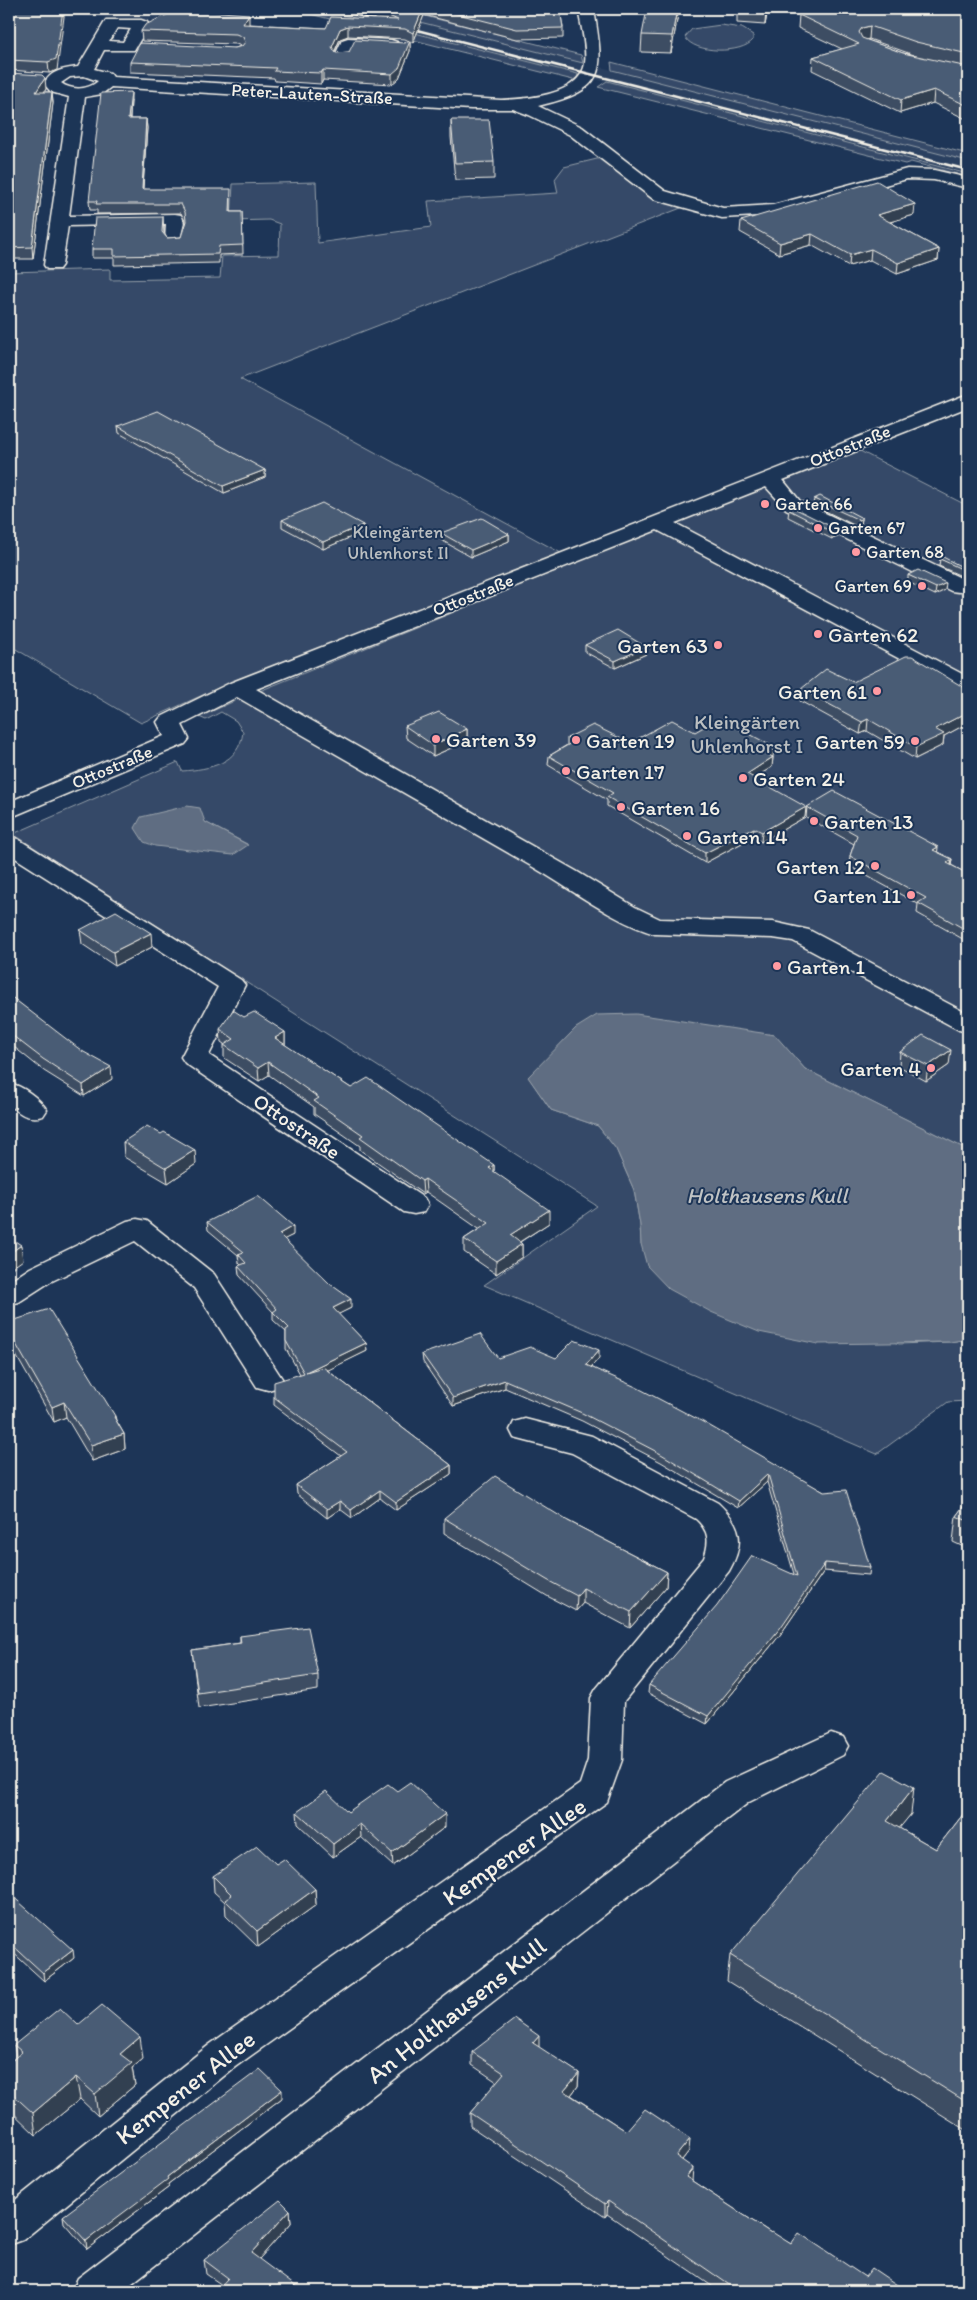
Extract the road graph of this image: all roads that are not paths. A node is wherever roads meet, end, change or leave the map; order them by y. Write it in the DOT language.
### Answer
graph roads {
  1 [pos="586,9"];
  2 [pos="98,45"];
  3 [pos="405,46"];
  4 [pos="128,47"];
  5 [pos="146,48"];
  6 [pos="84,71"];
  7 [pos="36,79"];
  8 [pos="53,80"];
  9 [pos="107,82"];
  10 [pos="78,92"];
  11 [pos="326,95"];
  12 [pos="518,105"];
  13 [pos="968,183"];
  14 [pos="60,220"];
  15 [pos="174,241"];
  16 [pos="53,265"];
  17 [pos="968,400"];
  18 [pos="770,478"];
  19 [pos="658,522"];
  20 [pos="960,586"];
  21 [pos="968,686"];
  22 [pos="238,688"];
  23 [pos="9,811"];
  24 [pos="9,844"];
  25 [pos="968,1024"];
  26 [pos="9,1091"];
  27 [pos="33,1110"];
  28 [pos="414,1205"];
  29 [pos="9,1295"];
  30 [pos="268,1380"];
  31 [pos="525,1430"];
  32 [pos="831,1746"];
  33 [pos="9,2228"];
  34 [pos="92,2291"];
  1 -- 12 [label="street, Peter-Lauten-Straße"];
  2 -- 4 [label="street"];
  2 -- 4 [label="street"];
  2 -- 6 [label="street"];
  3 -- 11 [label="street"];
  4 -- 5 [label="street"];
  6 -- 8 [label="street, Peter-Lauten-Straße"];
  6 -- 9 [label="street, Peter-Lauten-Straße"];
  7 -- 8 [label="street, Peter-Lauten-Straße"];
  8 -- 10 [label="street, Peter-Lauten-Straße"];
  9 -- 10 [label="street, Peter-Lauten-Straße"];
  9 -- 11 [label="street, Peter-Lauten-Straße"];
  10 -- 14 [label="street"];
  11 -- 12 [label="street, Peter-Lauten-Straße"];
  12 -- 13 [label="street, Peter-Lauten-Straße"];
  14 -- 15 [label="street"];
  14 -- 16 [label="street"];
  17 -- 18 [label="street, Ottostraße"];
  18 -- 19 [label="street, Ottostraße"];
  18 -- 20 [label="street"];
  19 -- 21 [label="street"];
  19 -- 22 [label="street, Ottostraße"];
  22 -- 23 [label="street, Ottostraße"];
  22 -- 25 [label="street"];
  24 -- 28 [label="street, Ottostraße"];
  26 -- 27 [label="street"];
  29 -- 30 [label="street"];
  31 -- 33 [label="street, Kempener Allee"];
  32 -- 34 [label="street, An Holthausens Kull"];
}
